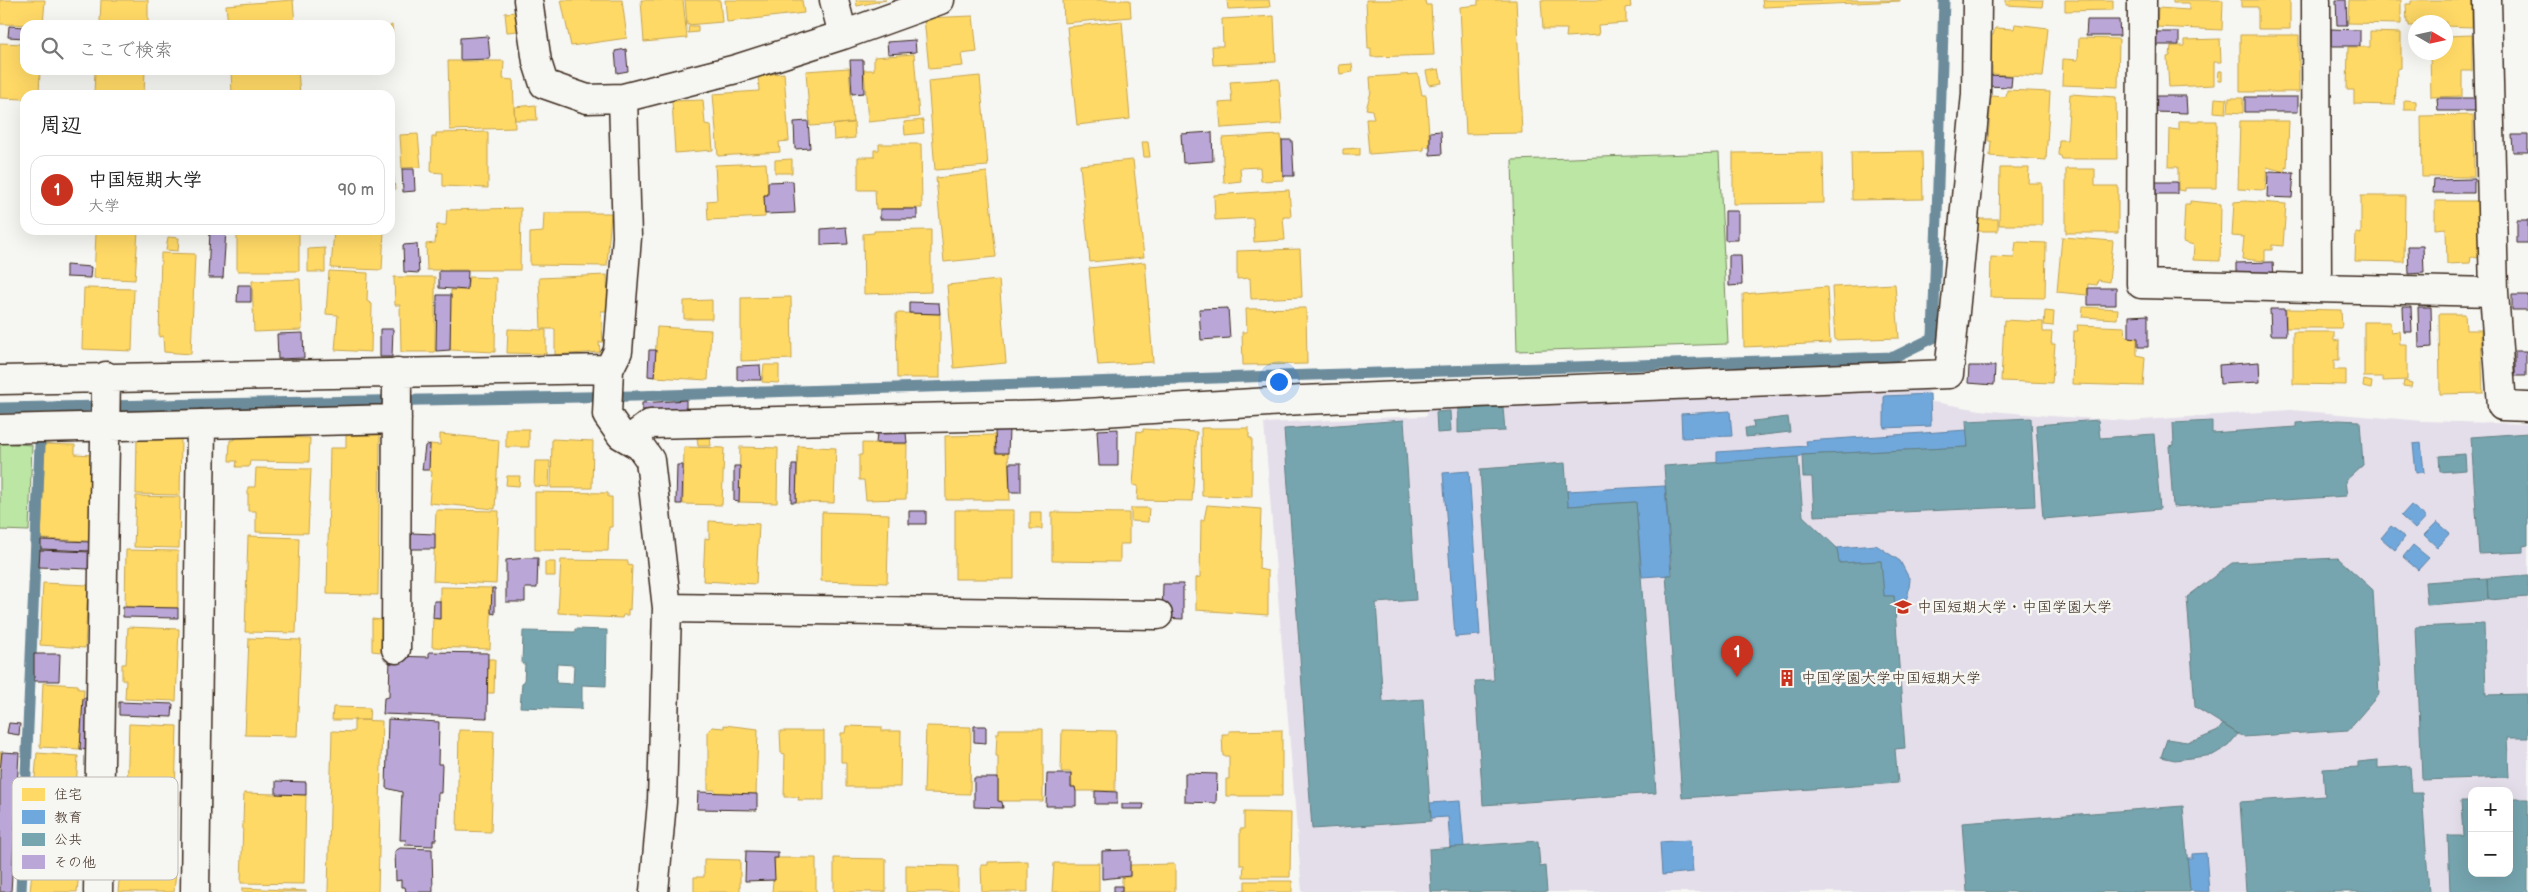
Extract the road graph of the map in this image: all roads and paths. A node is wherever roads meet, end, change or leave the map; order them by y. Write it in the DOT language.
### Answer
graph roads {
  1 [pos="528,0"];
  2 [pos="834,0"];
  3 [pos="940,0"];
  4 [pos="1977,0"];
  5 [pos="2142,0"];
  6 [pos="2316,0"];
  7 [pos="2487,0"];
  8 [pos="843,36"];
  9 [pos="624,98"];
  10 [pos="2317,288"];
  11 [pos="2494,292"];
  12 [pos="609,375"];
  13 [pos="397,377"];
  14 [pos="0,380"];
  15 [pos="106,382"];
  16 [pos="2528,408"];
  17 [pos="397,414"];
  18 [pos="106,421"];
  19 [pos="201,424"];
  20 [pos="0,429"];
  21 [pos="630,440"];
  22 [pos="667,608"];
  23 [pos="1158,615"];
  24 [pos="396,648"];
  25 [pos="100,777"];
  26 [pos="195,892"];
  27 [pos="654,892"];
  1 -- 9 [label="street"];
  2 -- 8 [label="street"];
  3 -- 8 [label="street"];
  4 -- 21 [label="street"];
  5 -- 10 [label="street"];
  6 -- 10 [label="street"];
  7 -- 11 [label="street"];
  8 -- 9 [label="street"];
  9 -- 12 [label="street"];
  10 -- 11 [label="street"];
  11 -- 16 [label="street"];
  12 -- 13 [label="street"];
  12 -- 21 [label="street"];
  13 -- 15 [label="street"];
  13 -- 17 [label="street"];
  14 -- 15 [label="street"];
  15 -- 18 [label="street"];
  17 -- 19 [label="street"];
  17 -- 24 [label="street"];
  18 -- 19 [label="street"];
  18 -- 20 [label="street"];
  18 -- 25 [label="street"];
  19 -- 26 [label="street"];
  21 -- 22 [label="street"];
  22 -- 23 [label="street"];
  22 -- 27 [label="street"];
}
